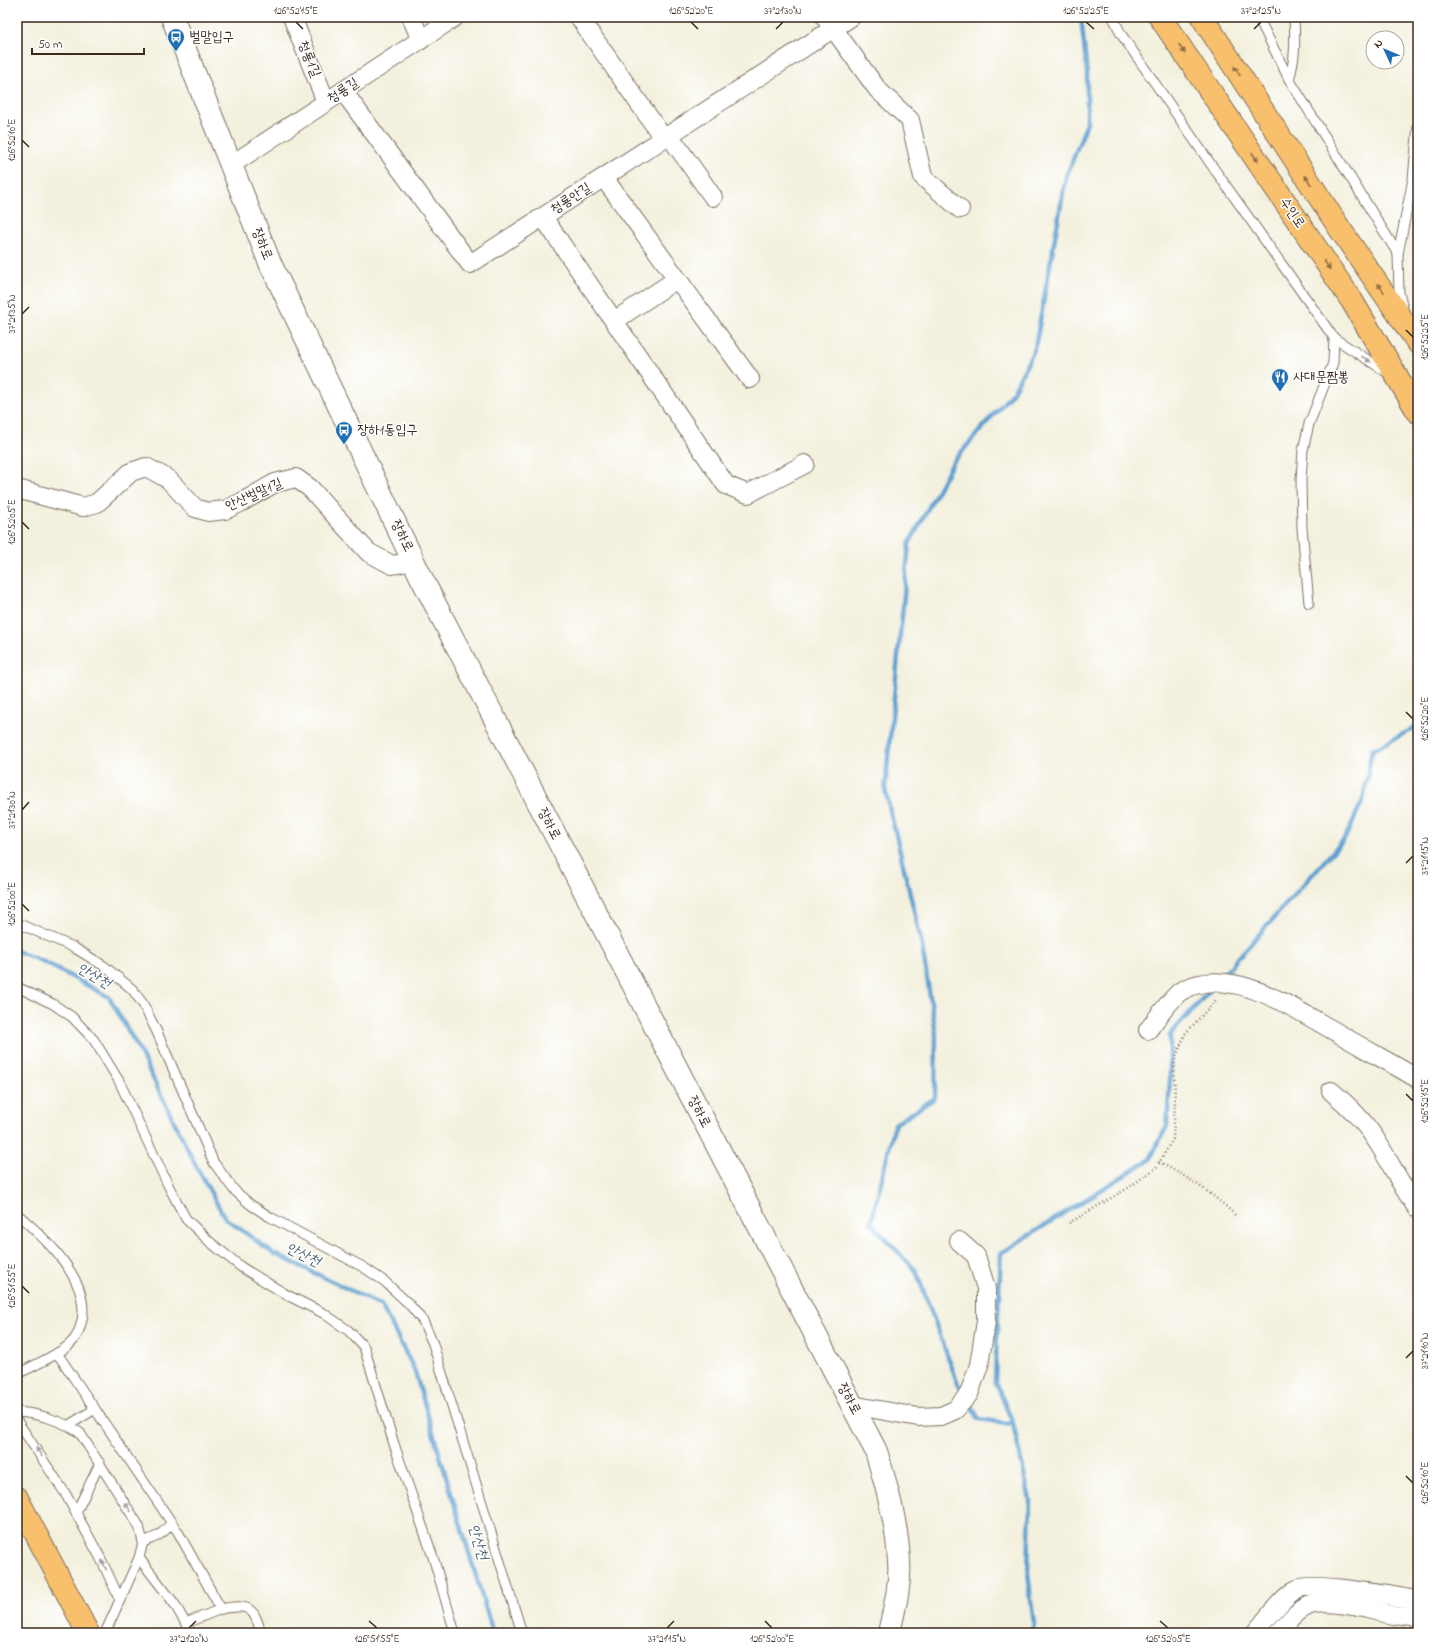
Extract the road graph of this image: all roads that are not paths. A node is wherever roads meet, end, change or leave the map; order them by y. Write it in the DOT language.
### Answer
graph roads {
  1 [pos="172,17"];
  2 [pos="292,17"];
  3 [pos="411,17"];
  4 [pos="455,17"];
  5 [pos="579,17"];
  6 [pos="851,17"];
  7 [pos="1113,17"];
  8 [pos="1160,17"];
  9 [pos="1202,17"];
  10 [pos="1258,17"];
  11 [pos="1294,17"];
  12 [pos="830,23"];
  13 [pos="421,40"];
  14 [pos="1289,79"];
  15 [pos="343,91"];
  16 [pos="326,102"];
  17 [pos="1418,125"];
  18 [pos="667,137"];
  19 [pos="230,165"];
  20 [pos="604,178"];
  21 [pos="713,197"];
  22 [pos="960,209"];
  23 [pos="543,217"];
  24 [pos="1398,254"];
  25 [pos="677,279"];
  26 [pos="614,321"];
  27 [pos="1406,324"];
  28 [pos="1334,338"];
  29 [pos="1418,343"];
  30 [pos="750,379"];
  31 [pos="1398,379"];
  32 [pos="1418,412"];
  33 [pos="805,464"];
  34 [pos="17,489"];
  35 [pos="414,561"];
  36 [pos="1309,603"];
  37 [pos="17,923"];
  38 [pos="17,986"];
  39 [pos="1148,1030"];
  40 [pos="1418,1079"];
  41 [pos="1331,1091"];
  42 [pos="1418,1209"];
  43 [pos="17,1214"];
  44 [pos="959,1241"];
  45 [pos="57,1352"];
  46 [pos="17,1374"];
  47 [pos="852,1405"];
  48 [pos="95,1409"];
  49 [pos="17,1412"];
  50 [pos="17,1421"];
  51 [pos="69,1425"];
  52 [pos="100,1463"];
  53 [pos="17,1498"];
  54 [pos="76,1513"];
  55 [pos="171,1523"];
  56 [pos="143,1542"];
  57 [pos="139,1558"];
  58 [pos="1297,1589"];
  59 [pos="120,1600"];
  60 [pos="1418,1600"];
  61 [pos="1307,1608"];
  62 [pos="221,1609"];
  63 [pos="1418,1617"];
  64 [pos="186,1623"];
  65 [pos="88,1633"];
  66 [pos="105,1633"];
  67 [pos="191,1633"];
  68 [pos="261,1633"];
  69 [pos="455,1633"];
  70 [pos="522,1633"];
  71 [pos="889,1633"];
  72 [pos="1255,1633"];
  73 [pos="1279,1633"];
  1 -- 19 [label="street, 장하로"];
  2 -- 16 [label="street, 청룡1길"];
  3 -- 13 [label="street"];
  4 -- 13 [label="street, 청룡길"];
  5 -- 18 [label="street"];
  6 -- 12 [label="street, 청룡안길"];
  7 -- 28 [label="lane"];
  8 -- 31 [label="main road, 수인로, one-way"];
  27 -- 9 [label="main road, one-way"];
  10 -- 14 [label="lane"];
  11 -- 14 [label="lane"];
  12 -- 18 [label="street, 청룡안길"];
  12 -- 22 [label="street"];
  13 -- 15 [label="street, 청룡길"];
  14 -- 24 [label="lane"];
  15 -- 16 [label="street, 청룡길"];
  15 -- 23 [label="street, 청룡안길"];
  16 -- 19 [label="street, 청룡길"];
  17 -- 24 [label="lane"];
  18 -- 20 [label="street, 청룡안길"];
  18 -- 21 [label="street"];
  19 -- 35 [label="street, 장하로"];
  20 -- 23 [label="street, 청룡안길"];
  20 -- 25 [label="street"];
  23 -- 26 [label="street"];
  24 -- 27 [label="lane"];
  25 -- 26 [label="street"];
  25 -- 30 [label="street"];
  26 -- 33 [label="street"];
  27 -- 29 [label="main road"];
  28 -- 31 [label="lane, one-way"];
  28 -- 36 [label="lane"];
  31 -- 32 [label="main road, 수인로"];
  34 -- 35 [label="street, 안산벌말1길"];
  35 -- 47 [label="street, 장하로"];
  37 -- 70 [label="lane"];
  38 -- 69 [label="lane"];
  39 -- 40 [label="street"];
  41 -- 42 [label="street"];
  43 -- 45 [label="lane"];
  44 -- 47 [label="street"];
  45 -- 46 [label="lane"];
  45 -- 48 [label="lane"];
  47 -- 71 [label="street, 장하로"];
  48 -- 51 [label="lane"];
  48 -- 55 [label="lane"];
  49 -- 51 [label="lane"];
  54 -- 50 [label="lane, one-way"];
  51 -- 52 [label="lane"];
  52 -- 54 [label="lane"];
  56 -- 52 [label="lane, one-way"];
  53 -- 65 [label="main road"];
  59 -- 54 [label="lane, one-way"];
  55 -- 56 [label="lane"];
  55 -- 62 [label="lane"];
  56 -- 57 [label="lane"];
  57 -- 59 [label="lane"];
  57 -- 64 [label="lane"];
  58 -- 60 [label="street"];
  58 -- 61 [label="street"];
  58 -- 72 [label="street"];
  59 -- 66 [label="lane"];
  61 -- 63 [label="street"];
  61 -- 73 [label="street"];
  62 -- 64 [label="lane"];
  62 -- 68 [label="lane"];
  64 -- 67 [label="lane"];
}
